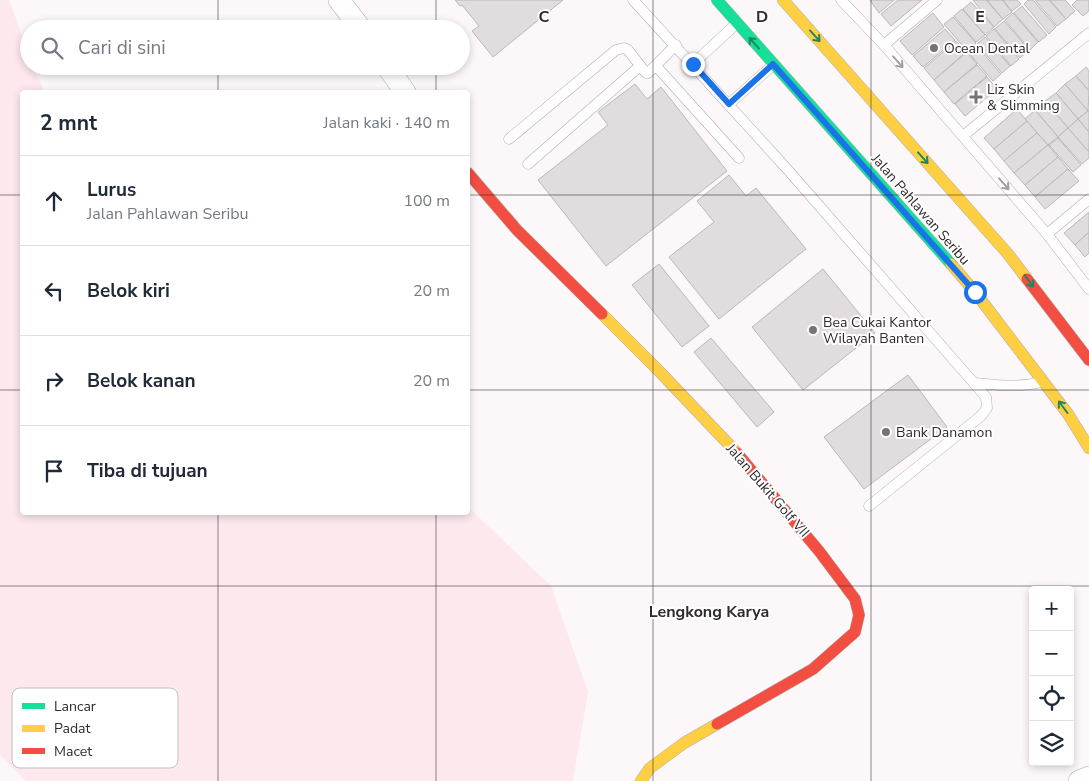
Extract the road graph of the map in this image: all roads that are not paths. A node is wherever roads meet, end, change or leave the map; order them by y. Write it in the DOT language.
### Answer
graph roads {
  1 [pos="339,0"];
  2 [pos="633,0"];
  3 [pos="717,0"];
  4 [pos="783,0"];
  5 [pos="841,0"];
  6 [pos="937,0"];
  7 [pos="354,20"];
  8 [pos="737,23"];
  9 [pos="1089,33"];
  10 [pos="676,45"];
  11 [pos="884,45"];
  12 [pos="693,64"];
  13 [pos="773,64"];
  14 [pos="640,66"];
  15 [pos="656,66"];
  16 [pos="393,75"];
  17 [pos="404,90"];
  18 [pos="729,104"];
  19 [pos="963,136"];
  20 [pos="509,139"];
  21 [pos="739,158"];
  22 [pos="528,164"];
  23 [pos="470,175"];
  24 [pos="1089,199"];
  25 [pos="1047,234"];
  26 [pos="1089,289"];
  27 [pos="1089,360"];
  28 [pos="1043,382"];
  29 [pos="975,383"];
  30 [pos="1089,448"];
  31 [pos="869,506"];
  32 [pos="1089,777"];
  33 [pos="641,781"];
  34 [pos="1079,781"];
  1 -- 7 [label="street"];
  2 -- 10 [label="lane"];
  3 -- 8 [label="main road, Jalan Pahlawan Seribu"];
  4 -- 27 [label="main road, one-way"];
  5 -- 11 [label="lane"];
  6 -- 11 [label="lane"];
  8 -- 12 [label="lane"];
  13 -- 8 [label="main road, Jalan Pahlawan Seribu, one-way"];
  9 -- 19 [label="lane"];
  10 -- 12 [label="lane"];
  10 -- 15 [label="lane"];
  11 -- 19 [label="lane, one-way"];
  12 -- 18 [label="lane"];
  13 -- 18 [label="lane"];
  13 -- 28 [label="main road, Jalan Pahlawan Seribu"];
  14 -- 15 [label="lane"];
  14 -- 20 [label="lane"];
  14 -- 22 [label="lane"];
  15 -- 21 [label="lane"];
  16 -- 17 [label="street"];
  18 -- 29 [label="lane"];
  19 -- 25 [label="lane, one-way"];
  23 -- 33 [label="main road, Jalan Bukit Golf VII"];
  24 -- 25 [label="lane"];
  25 -- 26 [label="lane"];
  28 -- 29 [label="lane"];
  30 -- 28 [label="main road, Jalan Pahlawan Seribu, one-way"];
  29 -- 31 [label="lane"];
  32 -- 34 [label="street"];
}
